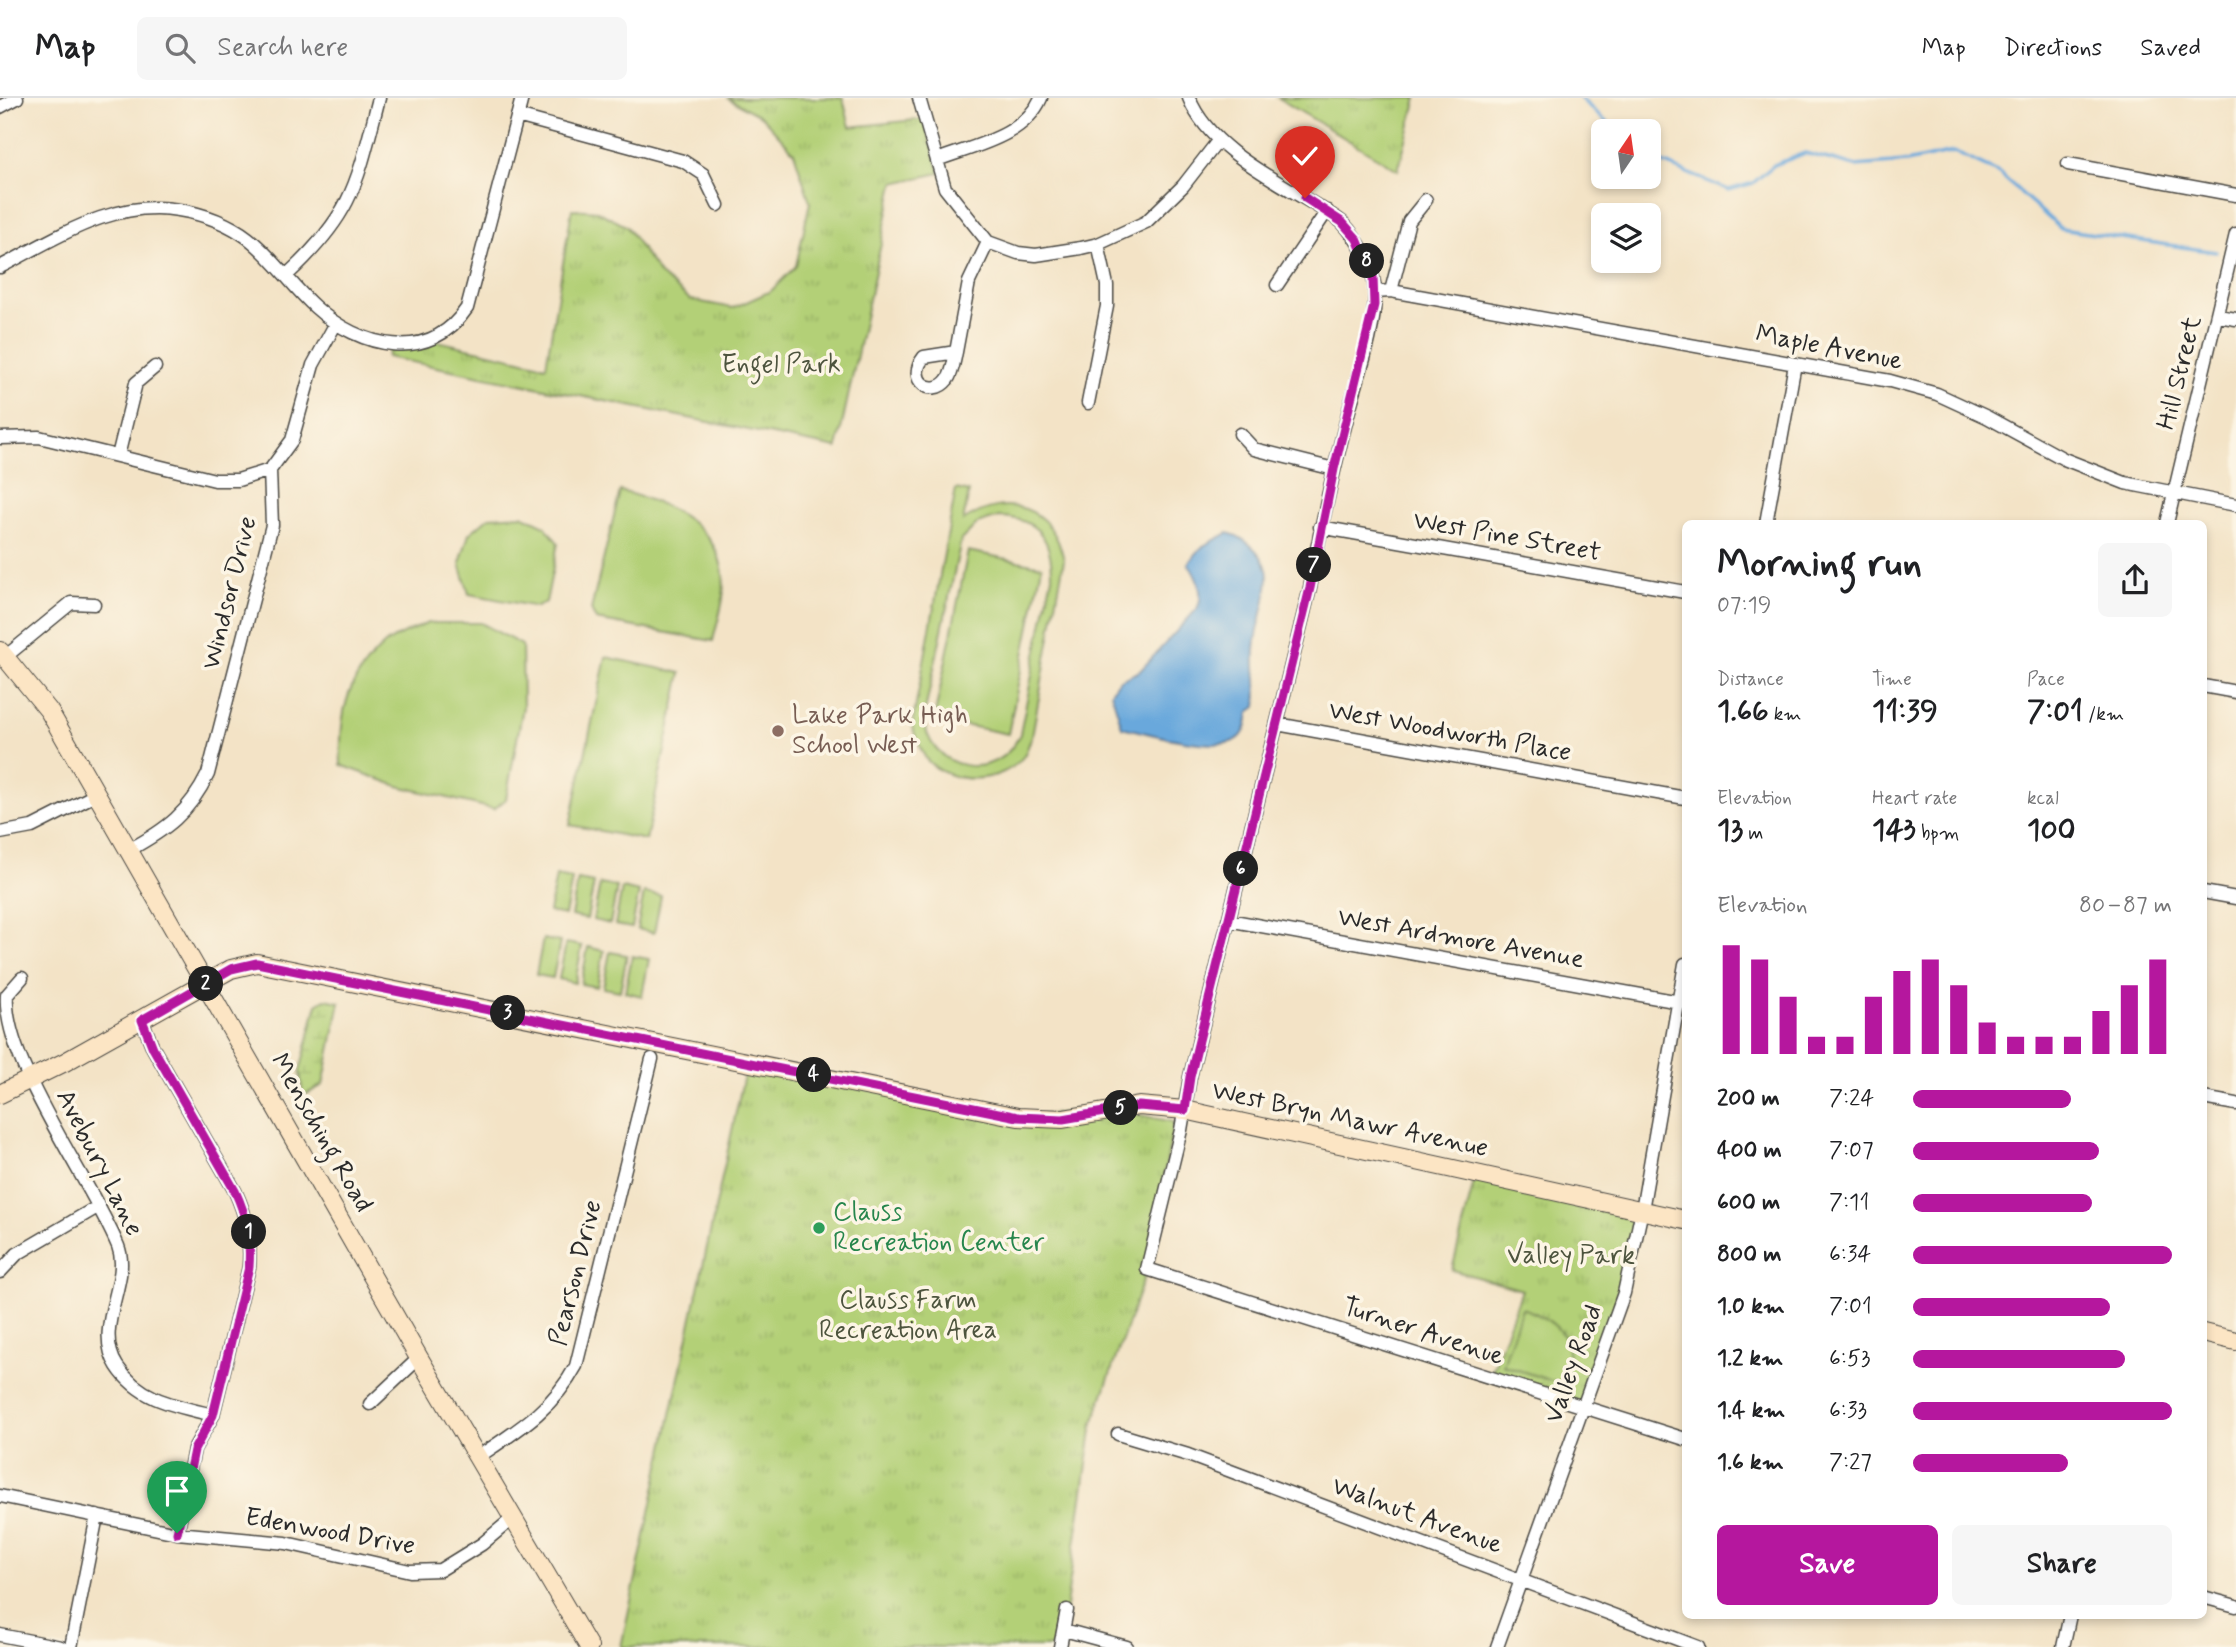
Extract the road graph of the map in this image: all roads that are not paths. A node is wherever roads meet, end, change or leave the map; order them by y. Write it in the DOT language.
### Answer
graph roads {
  1 [pos="17,98"];
  2 [pos="379,98"];
  3 [pos="522,98"];
  4 [pos="919,98"];
  5 [pos="1041,98"];
  6 [pos="1189,98"];
  7 [pos="0,107"];
  8 [pos="517,116"];
  9 [pos="1218,141"];
  10 [pos="937,160"];
  11 [pos="2068,164"];
  12 [pos="2236,195"];
  13 [pos="1426,200"];
  14 [pos="718,205"];
  15 [pos="1326,211"];
  16 [pos="2236,234"];
  17 [pos="988,242"];
  18 [pos="1098,244"];
  19 [pos="0,267"];
  20 [pos="287,275"];
  21 [pos="1278,285"];
  22 [pos="1391,291"];
  23 [pos="1375,292"];
  24 [pos="2218,316"];
  25 [pos="2236,319"];
  26 [pos="336,323"];
  27 [pos="956,352"];
  28 [pos="1795,364"];
  29 [pos="155,367"];
  30 [pos="1088,403"];
  31 [pos="1240,434"];
  32 [pos="0,438"];
  33 [pos="118,456"];
  34 [pos="1334,469"];
  35 [pos="270,470"];
  36 [pos="2174,494"];
  37 [pos="2236,505"];
  38 [pos="1767,520"];
  39 [pos="2168,520"];
  40 [pos="1320,527"];
  41 [pos="1682,592"];
  42 [pos="94,604"];
  43 [pos="3,654"];
  44 [pos="2207,687"];
  45 [pos="2236,692"];
  46 [pos="1277,723"];
  47 [pos="97,794"];
  48 [pos="1682,797"];
  49 [pos="0,833"];
  50 [pos="130,850"];
  51 [pos="2207,893"];
  52 [pos="2236,898"];
  53 [pos="1228,920"];
  54 [pos="22,978"];
  55 [pos="207,984"];
  56 [pos="1682,1003"];
  57 [pos="142,1020"];
  58 [pos="652,1059"];
  59 [pos="31,1079"];
  60 [pos="0,1094"];
  61 [pos="2207,1099"];
  62 [pos="2236,1104"];
  63 [pos="1185,1110"];
  64 [pos="99,1206"];
  65 [pos="1642,1210"];
  66 [pos="1682,1219"];
  67 [pos="0,1272"];
  68 [pos="2207,1335"];
  69 [pos="2236,1341"];
  70 [pos="419,1358"];
  71 [pos="370,1404"];
  72 [pos="1583,1407"];
  73 [pos="213,1415"];
  74 [pos="1118,1434"];
  75 [pos="1682,1438"];
  76 [pos="478,1457"];
  77 [pos="0,1496"];
  78 [pos="97,1516"];
  79 [pos="513,1518"];
  80 [pos="177,1533"];
  81 [pos="1522,1580"];
  82 [pos="2207,1598"];
  83 [pos="2236,1606"];
  84 [pos="1067,1610"];
  85 [pos="2069,1619"];
  86 [pos="1064,1630"];
  87 [pos="0,1635"];
  88 [pos="61,1647"];
  89 [pos="71,1647"];
  90 [pos="589,1647"];
  91 [pos="1060,1647"];
  92 [pos="1127,1647"];
  93 [pos="1497,1647"];
  94 [pos="1698,1647"];
  95 [pos="2063,1647"];
  1 -- 7 [label="street"];
  2 -- 20 [label="street"];
  3 -- 8 [label="street"];
  4 -- 10 [label="street"];
  5 -- 10 [label="street"];
  6 -- 9 [label="street"];
  8 -- 14 [label="street"];
  8 -- 26 [label="street"];
  9 -- 15 [label="street"];
  9 -- 18 [label="street"];
  10 -- 17 [label="street"];
  11 -- 12 [label="street"];
  13 -- 22 [label="street"];
  15 -- 21 [label="street"];
  15 -- 23 [label="street"];
  16 -- 24 [label="street, Hill Street"];
  17 -- 18 [label="street"];
  17 -- 27 [label="street"];
  18 -- 30 [label="street"];
  19 -- 20 [label="street"];
  20 -- 26 [label="street"];
  22 -- 23 [label="street, Maple Avenue"];
  22 -- 28 [label="street, Maple Avenue"];
  23 -- 34 [label="street"];
  24 -- 25 [label="street"];
  24 -- 36 [label="street, Hill Street"];
  26 -- 35 [label="street"];
  28 -- 36 [label="street, Maple Avenue"];
  28 -- 38 [label="street"];
  29 -- 33 [label="street"];
  31 -- 34 [label="street"];
  32 -- 33 [label="street"];
  33 -- 35 [label="street"];
  34 -- 40 [label="street"];
  35 -- 50 [label="street, Windsor Drive"];
  36 -- 37 [label="street, Maple Avenue"];
  36 -- 39 [label="street, Hill Street"];
  40 -- 41 [label="street, West Pine Street"];
  40 -- 46 [label="street"];
  42 -- 43 [label="street"];
  43 -- 47 [label="street, Mensching Road"];
  44 -- 45 [label="street"];
  46 -- 48 [label="street, West Woodworth Place"];
  46 -- 53 [label="street"];
  47 -- 49 [label="street"];
  47 -- 50 [label="street, Mensching Road"];
  50 -- 55 [label="street, Mensching Road"];
  51 -- 52 [label="street"];
  53 -- 56 [label="street, West Ardmore Avenue"];
  53 -- 63 [label="street"];
  54 -- 59 [label="street, Avebury Lane"];
  55 -- 57 [label="street, West Bryn Mawr Avenue"];
  55 -- 63 [label="street, West Bryn Mawr Avenue"];
  55 -- 70 [label="street, Mensching Road"];
  56 -- 65 [label="street, Valley Road"];
  57 -- 59 [label="street, West Bryn Mawr Avenue"];
  57 -- 73 [label="street"];
  58 -- 76 [label="street, Pearson Drive"];
  59 -- 60 [label="street, West Bryn Mawr Avenue"];
  59 -- 64 [label="street, Avebury Lane"];
  61 -- 62 [label="street"];
  63 -- 65 [label="street, West Bryn Mawr Avenue"];
  63 -- 72 [label="street, Turner Avenue"];
  64 -- 67 [label="street"];
  64 -- 73 [label="street, Avebury Lane"];
  65 -- 66 [label="street, West Bryn Mawr Avenue"];
  65 -- 72 [label="street, Valley Road"];
  68 -- 69 [label="street"];
  70 -- 71 [label="street"];
  70 -- 76 [label="street, Mensching Road"];
  72 -- 75 [label="street, Turner Avenue"];
  72 -- 81 [label="street, Valley Road"];
  73 -- 80 [label="street"];
  74 -- 81 [label="street, Walnut Avenue"];
  76 -- 79 [label="street, Mensching Road"];
  77 -- 78 [label="street, Edenwood Drive"];
  78 -- 80 [label="street, Edenwood Drive"];
  78 -- 89 [label="street"];
  79 -- 80 [label="street, Edenwood Drive"];
  79 -- 90 [label="street, Mensching Road"];
  81 -- 93 [label="street, Valley Road"];
  81 -- 94 [label="street, Walnut Avenue"];
  82 -- 83 [label="street"];
  84 -- 86 [label="street"];
  85 -- 95 [label="street"];
  86 -- 91 [label="street"];
  86 -- 92 [label="street"];
  87 -- 88 [label="street"];
}
